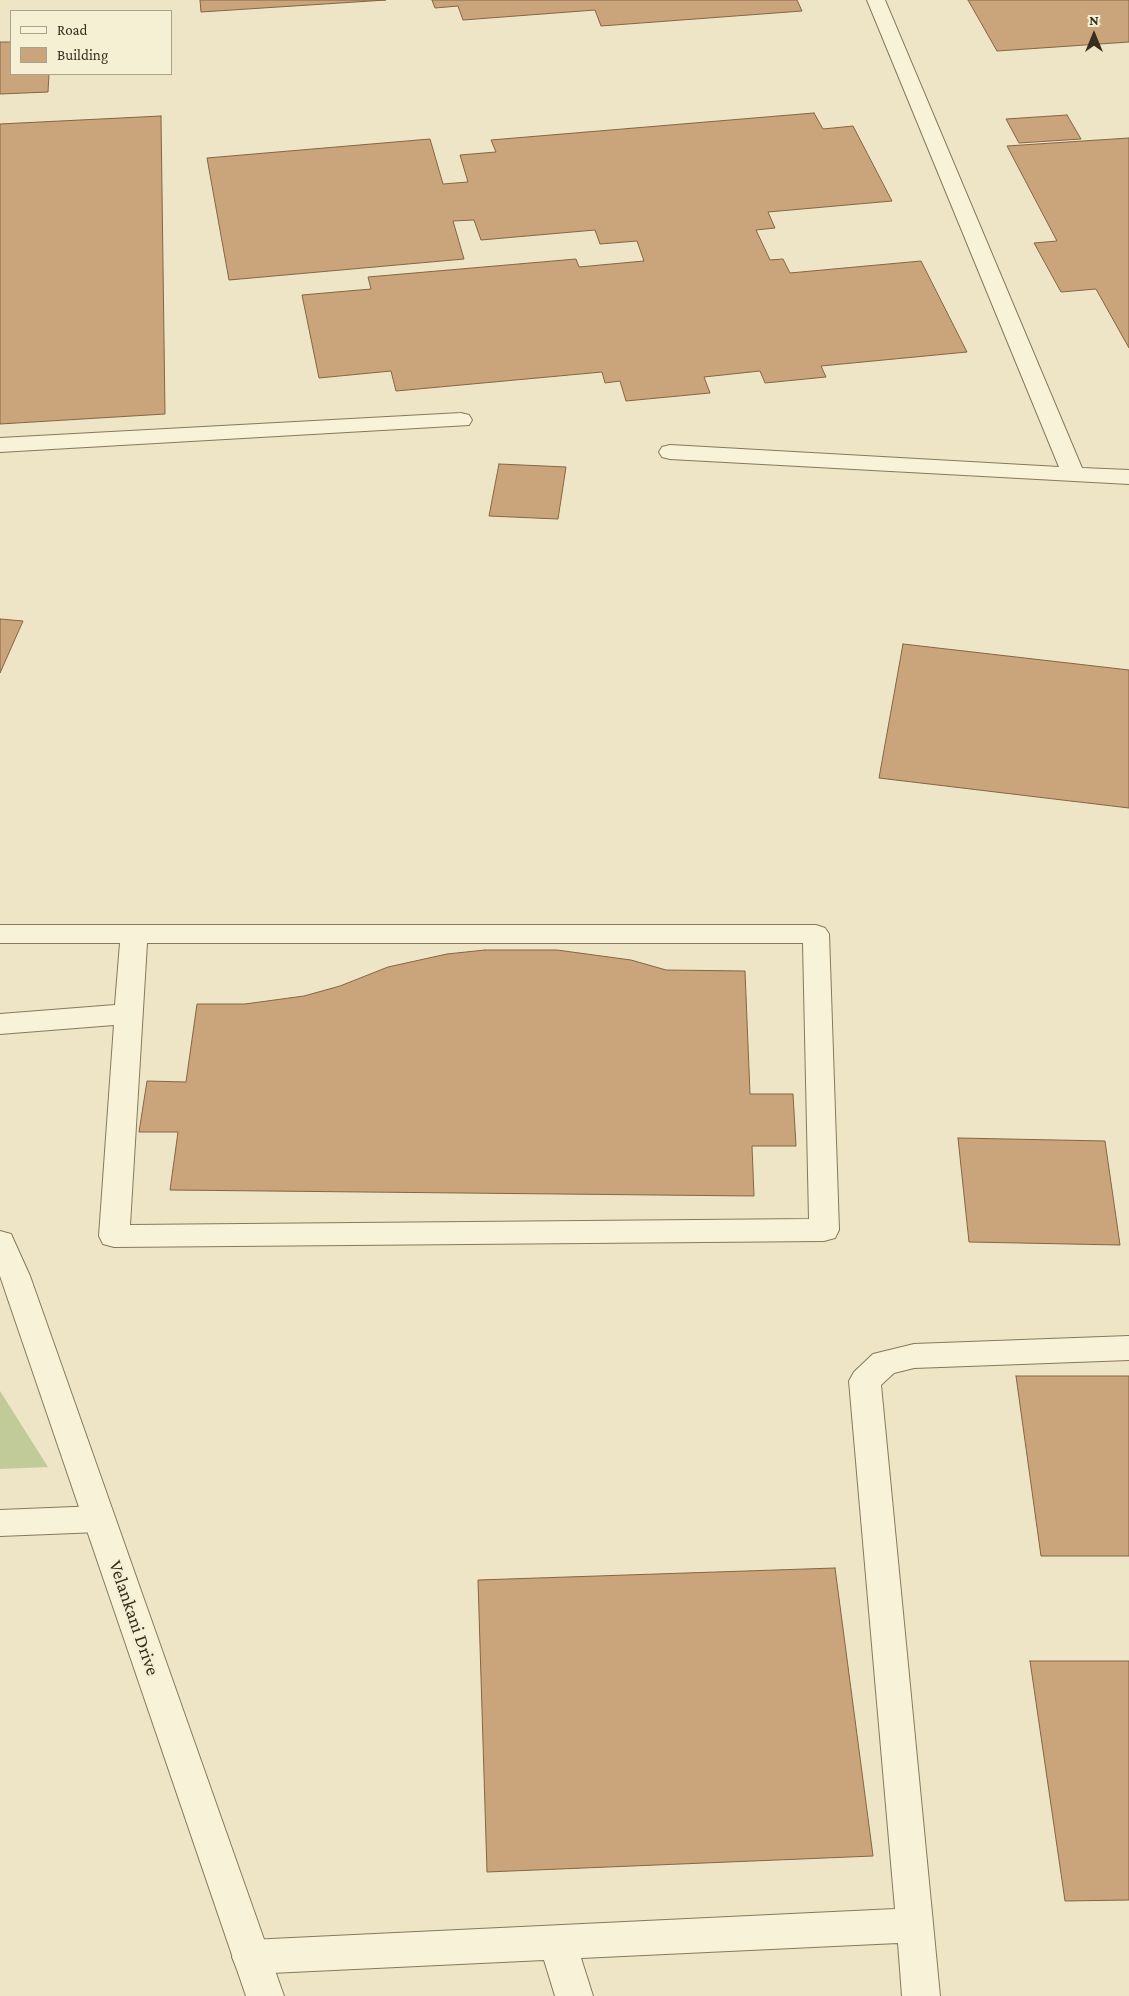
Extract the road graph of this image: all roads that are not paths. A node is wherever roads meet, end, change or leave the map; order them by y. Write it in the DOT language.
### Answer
graph roads {
  1 [pos="876,0"];
  2 [pos="461,420"];
  3 [pos="0,445"];
  4 [pos="670,452"];
  5 [pos="1074,475"];
  6 [pos="1129,476"];
  7 [pos="0,934"];
  8 [pos="134,934"];
  9 [pos="128,1014"];
  10 [pos="0,1024"];
  11 [pos="0,1242"];
  12 [pos="1129,1348"];
  13 [pos="99,1519"];
  14 [pos="0,1523"];
  15 [pos="914,1925"];
  16 [pos="557,1942"];
  17 [pos="250,1957"];
  18 [pos="265,1996"];
  19 [pos="574,1996"];
  20 [pos="921,1996"];
  1 -- 5 [label="street"];
  2 -- 3 [label="street"];
  4 -- 5 [label="street"];
  5 -- 6 [label="street"];
  7 -- 8 [label="street"];
  8 -- 9 [label="street"];
  8 -- 9 [label="street"];
  9 -- 10 [label="street"];
  11 -- 13 [label="street, Velankani Drive"];
  12 -- 15 [label="street"];
  13 -- 14 [label="street"];
  13 -- 17 [label="street, Velankani Drive"];
  15 -- 16 [label="street"];
  15 -- 20 [label="street"];
  16 -- 17 [label="street"];
  16 -- 19 [label="street"];
  17 -- 18 [label="street, Velankani Drive"];
}
